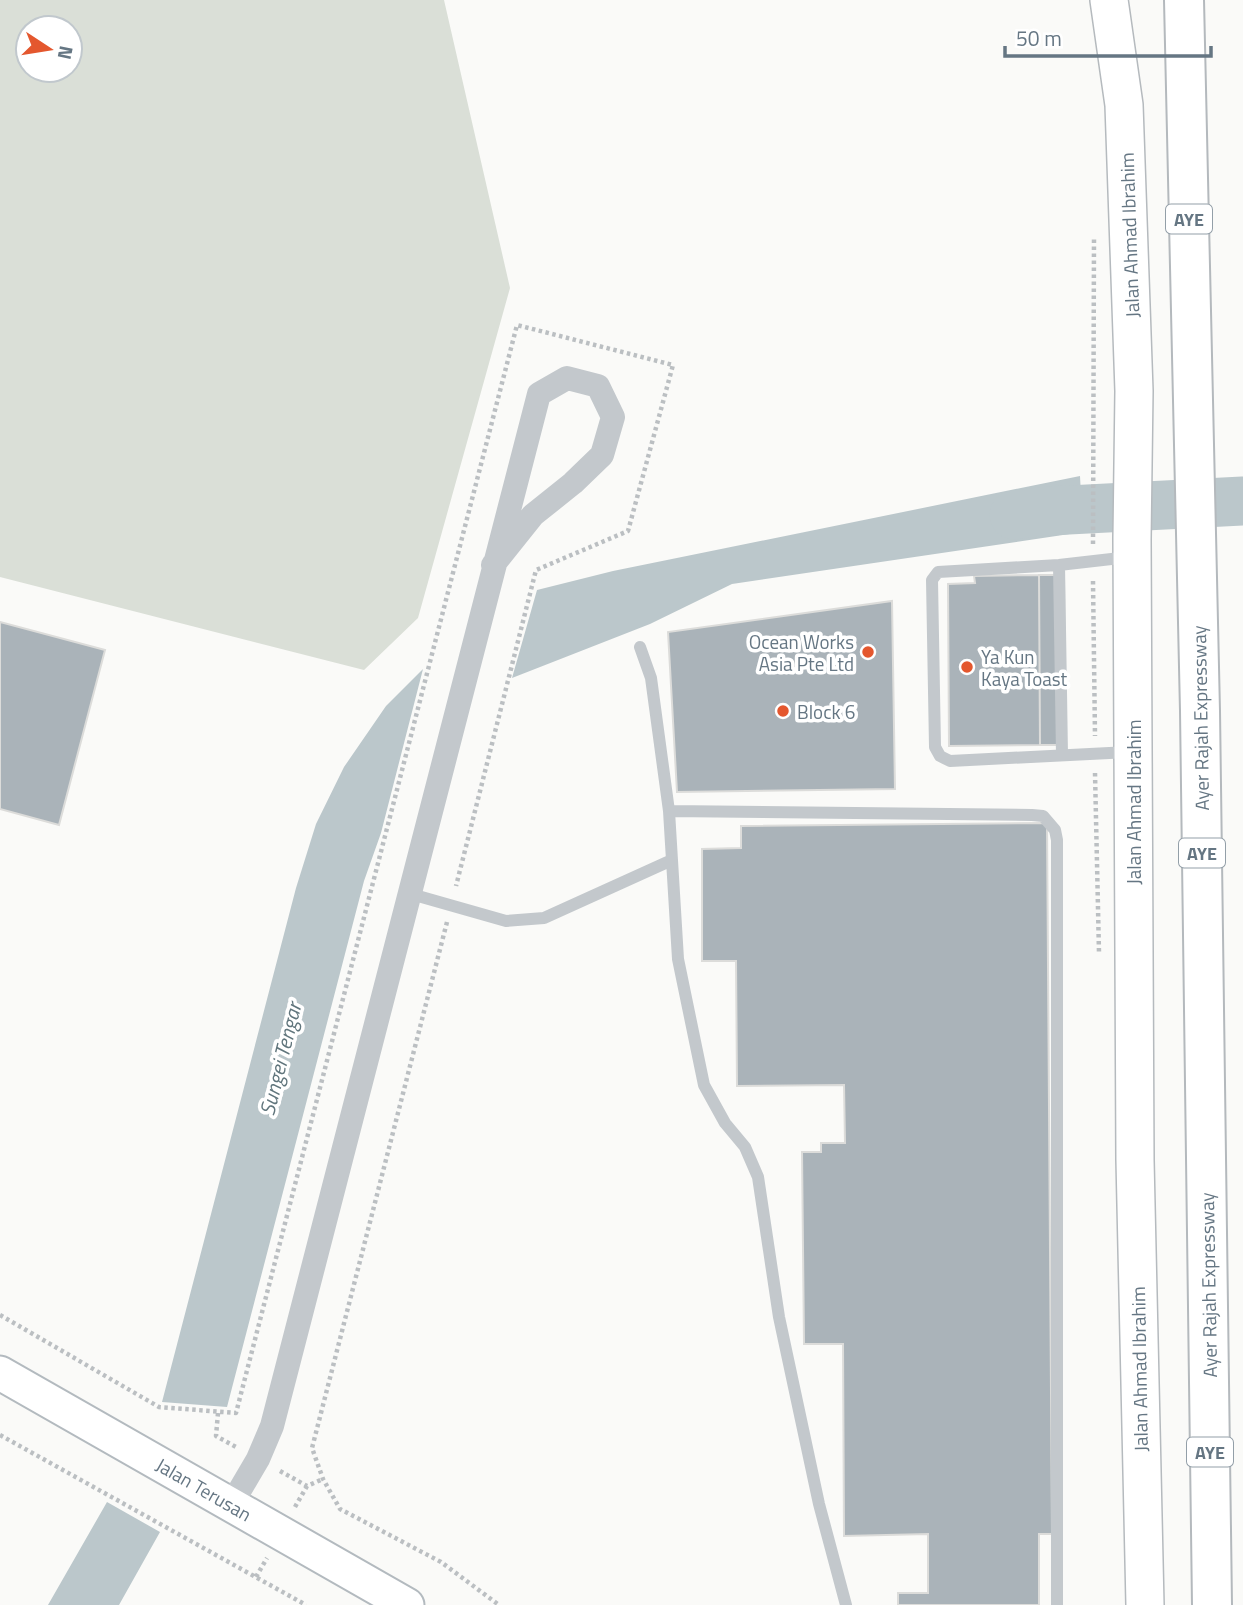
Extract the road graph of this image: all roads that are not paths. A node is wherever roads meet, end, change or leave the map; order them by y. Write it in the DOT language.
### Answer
graph roads {
  1 [pos="1109,0"];
  2 [pos="1184,0"];
  3 [pos="1132,548"];
  4 [pos="493,565"];
  5 [pos="1059,565"];
  6 [pos="640,647"];
  7 [pos="1132,752"];
  8 [pos="1062,755"];
  9 [pos="669,811"];
  10 [pos="672,860"];
  11 [pos="411,894"];
  12 [pos="0,1373"];
  13 [pos="230,1505"];
  14 [pos="408,1605"];
  15 [pos="846,1605"];
  16 [pos="1057,1605"];
  17 [pos="1145,1605"];
  18 [pos="1212,1605"];
  1 -- 3 [label="main road, Jalan Ahmad Ibrahim"];
  2 -- 18 [label="highway, Ayer Rajah Expressway / AYE"];
  3 -- 5 [label="lane"];
  3 -- 7 [label="main road, Jalan Ahmad Ibrahim"];
  4 -- 4 [label="street"];
  4 -- 11 [label="street"];
  5 -- 8 [label="lane"];
  5 -- 8 [label="lane"];
  6 -- 9 [label="lane"];
  7 -- 8 [label="lane"];
  7 -- 17 [label="main road, Jalan Ahmad Ibrahim"];
  9 -- 10 [label="lane"];
  9 -- 16 [label="lane"];
  10 -- 11 [label="lane"];
  10 -- 15 [label="lane"];
  11 -- 13 [label="street"];
  12 -- 13 [label="street, Jalan Terusan"];
  13 -- 14 [label="street, Jalan Terusan"];
}
